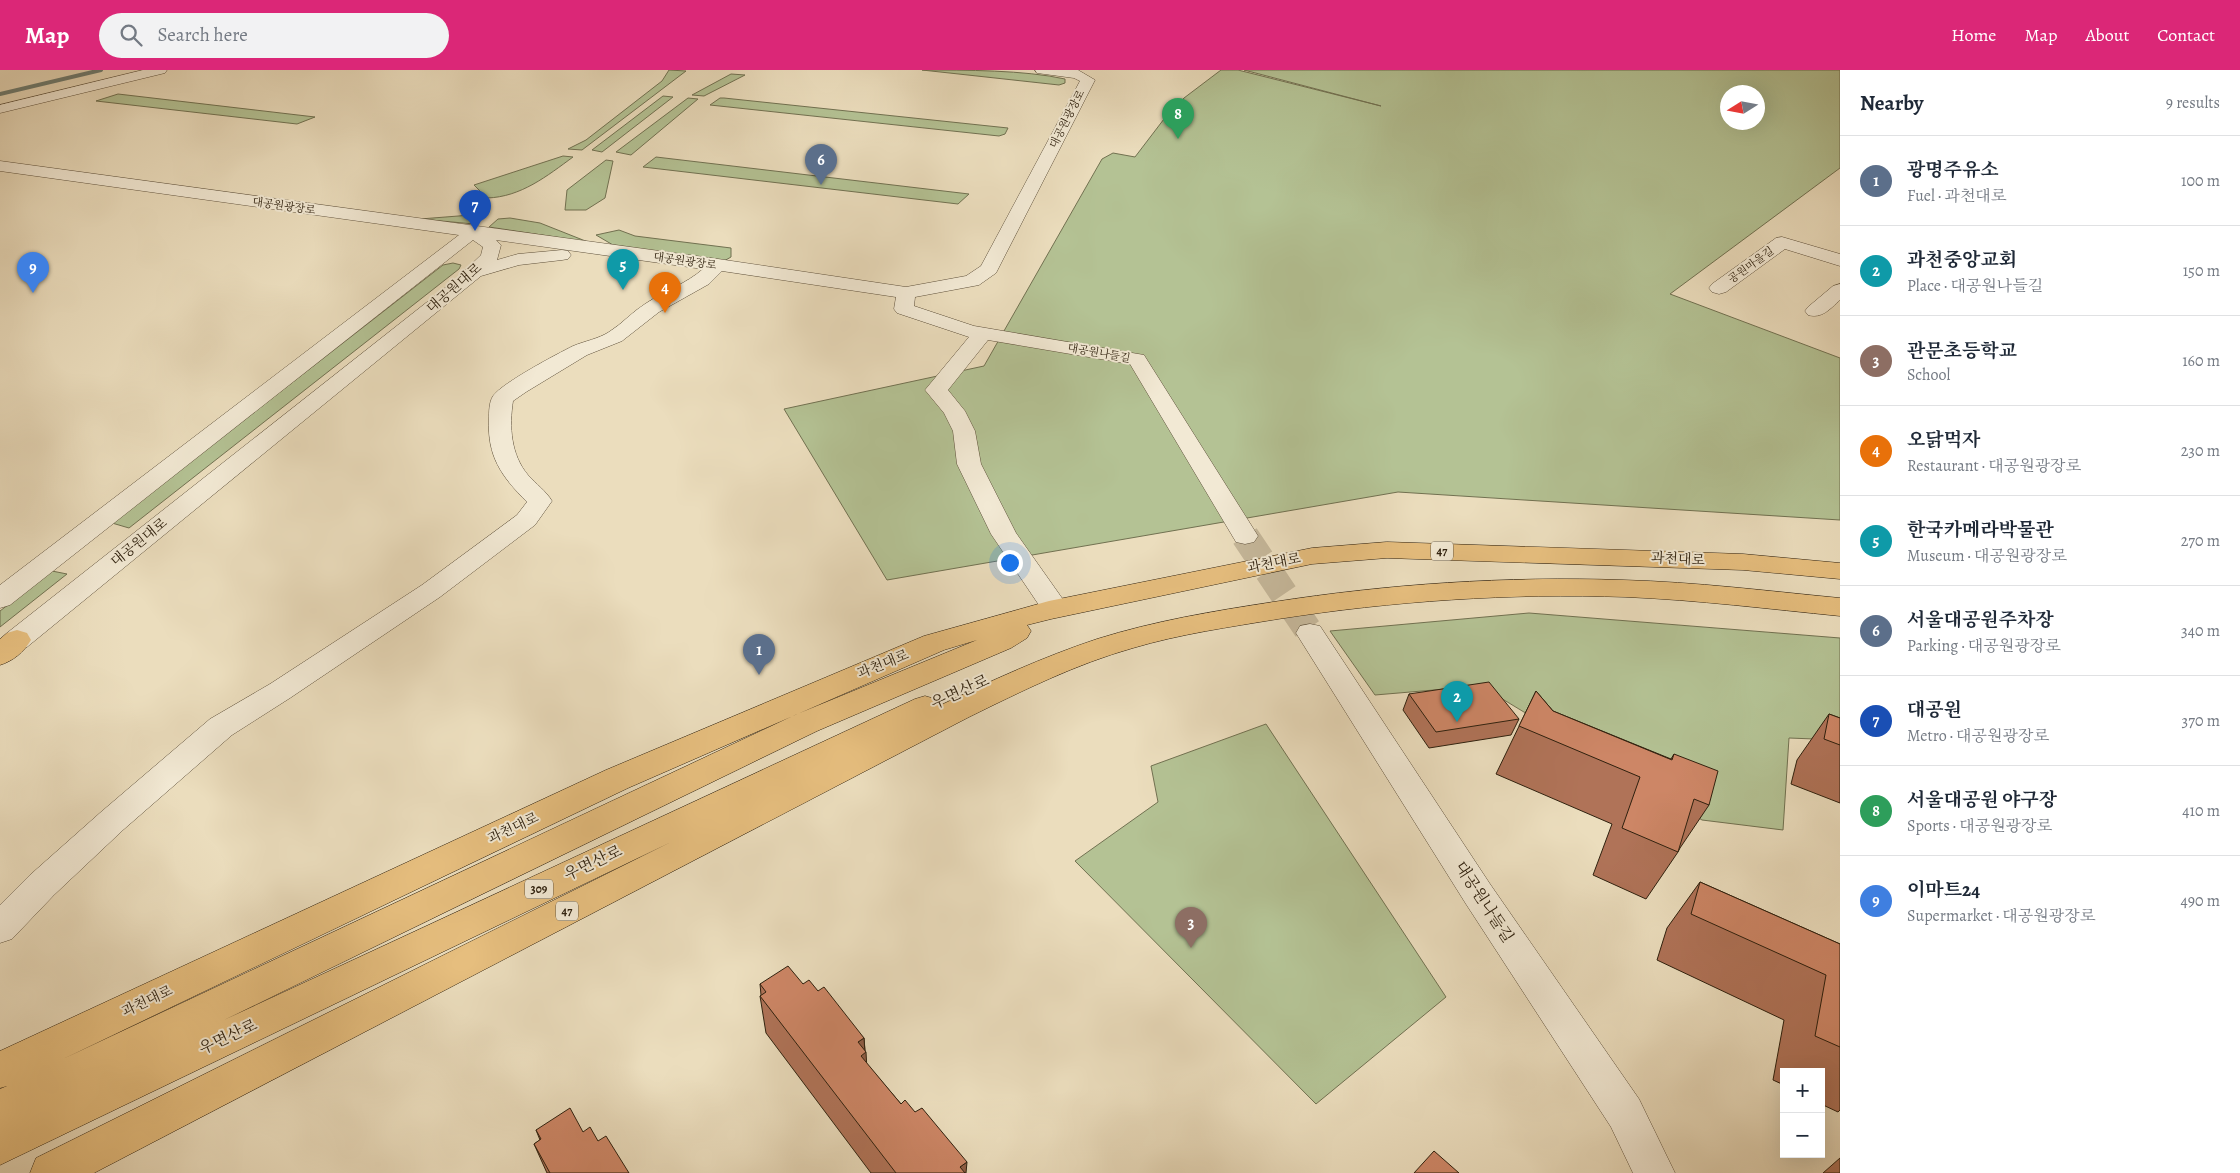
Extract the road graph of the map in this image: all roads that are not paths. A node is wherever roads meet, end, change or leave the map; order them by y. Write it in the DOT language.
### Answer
graph roads {
  1 [pos="160,70"];
  2 [pos="1042,70"];
  3 [pos="0,109"];
  4 [pos="2,165"];
  5 [pos="359,216"];
  6 [pos="472,232"];
  7 [pos="424,253"];
  8 [pos="640,255"];
  9 [pos="1840,260"];
  10 [pos="718,265"];
  11 [pos="469,278"];
  12 [pos="1719,288"];
  13 [pos="1840,290"];
  14 [pos="906,293"];
  15 [pos="1823,314"];
  16 [pos="983,333"];
  17 [pos="1245,536"];
  18 [pos="1840,571"];
  19 [pos="0,598"];
  20 [pos="1840,607"];
  21 [pos="1052,609"];
  22 [pos="1310,633"];
  23 [pos="5,648"];
  24 [pos="1086,653"];
  25 [pos="0,928"];
  26 [pos="0,1070"];
  27 [pos="0,1109"];
  28 [pos="0,1145"];
  29 [pos="51,1173"];
  30 [pos="1654,1173"];
  1 -- 3 [label="street"];
  2 -- 14 [label="street, 대공원광장로"];
  4 -- 5 [label="street, 대공원광장로"];
  5 -- 6 [label="street, 대공원광장로"];
  5 -- 7 [label="street"];
  6 -- 7 [label="street"];
  6 -- 8 [label="street, 대공원광장로"];
  6 -- 11 [label="street, 대공원대로"];
  7 -- 11 [label="street"];
  7 -- 19 [label="street"];
  8 -- 10 [label="street, 대공원광장로"];
  8 -- 11 [label="street"];
  9 -- 12 [label="street, 공원마을길"];
  10 -- 14 [label="street, 대공원광장로"];
  10 -- 25 [label="street"];
  11 -- 23 [label="street, 대공원대로"];
  13 -- 15 [label="street"];
  14 -- 16 [label="street, 대공원나들길"];
  16 -- 17 [label="street, 대공원나들길"];
  16 -- 21 [label="street"];
  18 -- 21 [label="highway, 과천대로 / 47"];
  20 -- 24 [label="highway, 47"];
  21 -- 26 [label="highway, 과천대로 / 47"];
  21 -- 27 [label="highway, 우면산로 / 309"];
  22 -- 30 [label="street, 대공원나들길"];
  24 -- 28 [label="highway, 우면산로 / 309"];
  24 -- 29 [label="highway, 47"];
}
